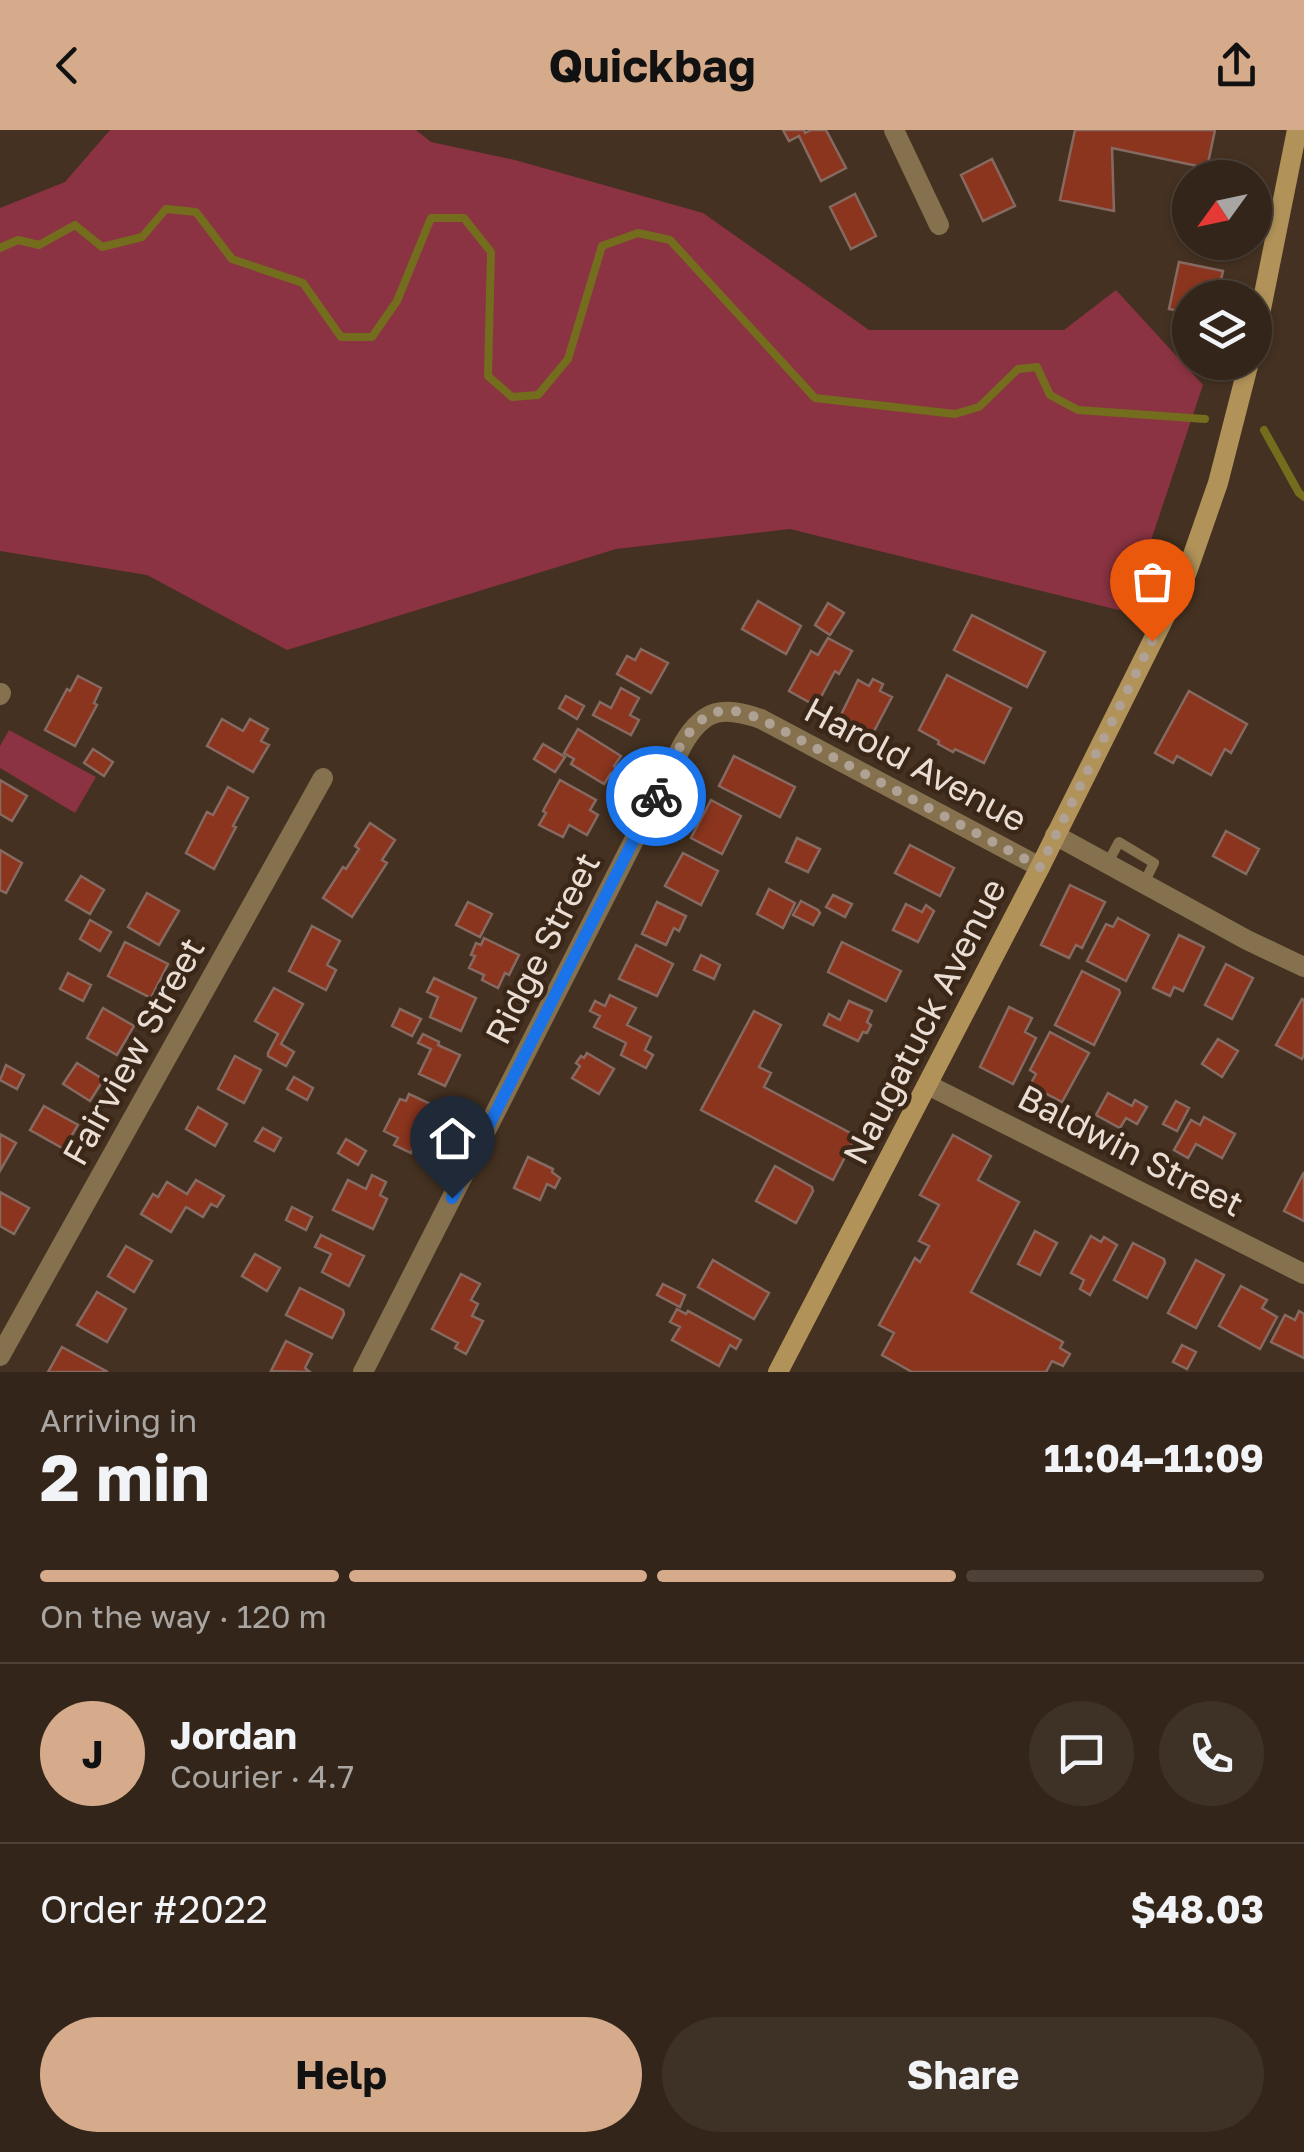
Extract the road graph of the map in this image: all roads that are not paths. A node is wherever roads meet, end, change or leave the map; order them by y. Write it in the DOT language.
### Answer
graph roads {
  1 [pos="894,130"];
  2 [pos="1297,130"];
  3 [pos="939,225"];
  4 [pos="1267,280"];
  5 [pos="1244,380"];
  6 [pos="704,718"];
  7 [pos="323,778"];
  8 [pos="1055,835"];
  9 [pos="1040,867"];
  10 [pos="1304,967"];
  11 [pos="928,1085"];
  12 [pos="1304,1274"];
  13 [pos="0,1355"];
  14 [pos="363,1372"];
  15 [pos="778,1372"];
  1 -- 3 [label="street"];
  2 -- 4 [label="main road"];
  5 -- 8 [label="main road, Naugatuck Avenue"];
  6 -- 9 [label="street, Harold Avenue"];
  6 -- 14 [label="street, Ridge Street"];
  7 -- 13 [label="street, Fairview Street"];
  8 -- 9 [label="main road, Naugatuck Avenue"];
  8 -- 10 [label="street"];
  9 -- 11 [label="main road, Naugatuck Avenue"];
  11 -- 12 [label="street, Baldwin Street"];
  11 -- 15 [label="main road, Naugatuck Avenue"];
}
